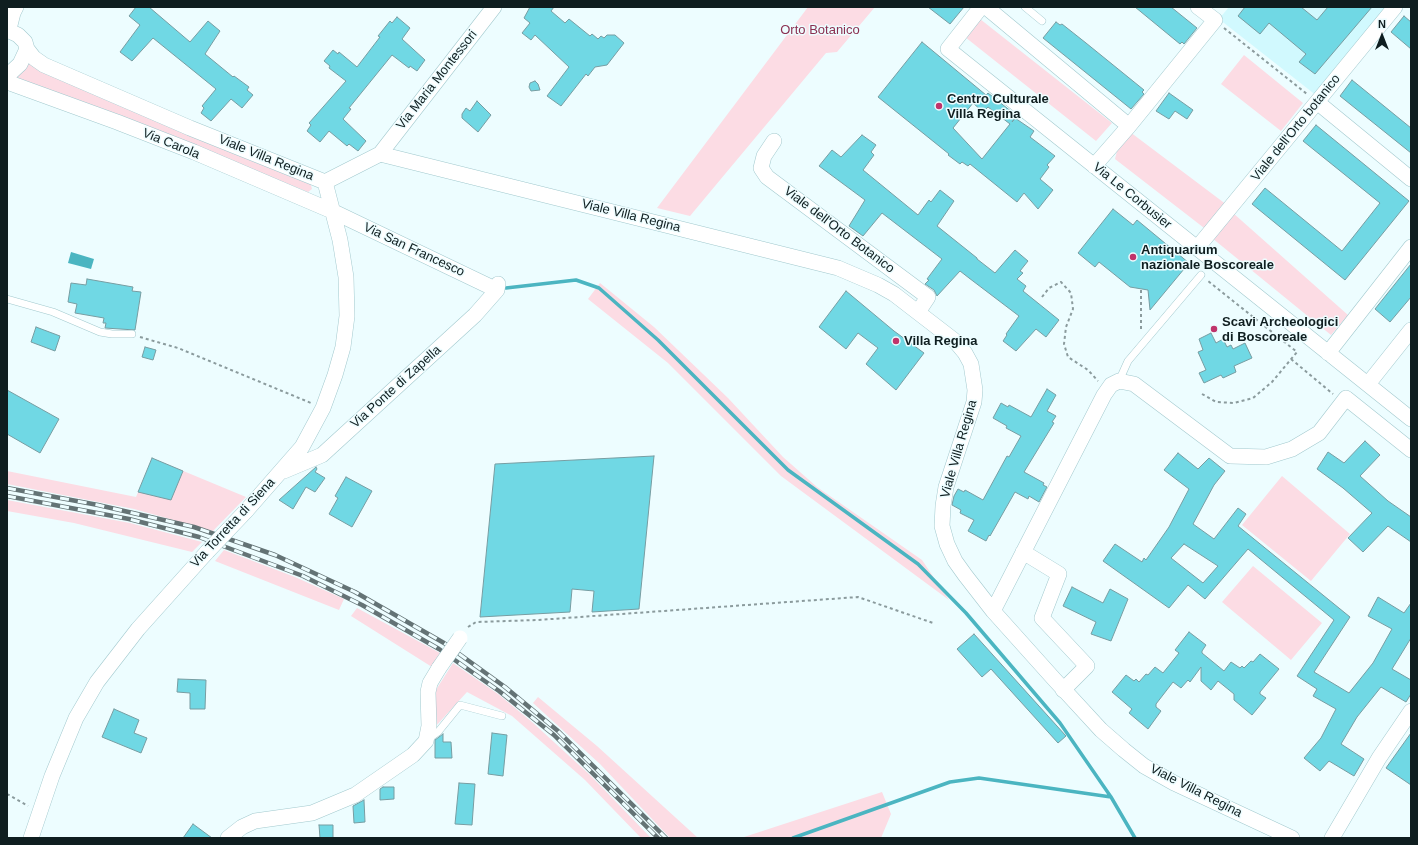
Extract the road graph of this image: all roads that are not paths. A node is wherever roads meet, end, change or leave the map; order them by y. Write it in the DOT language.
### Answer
graph roads {
  1 [pos="16,7"];
  2 [pos="494,7"];
  3 [pos="981,7"];
  4 [pos="986,7"];
  5 [pos="1025,7"];
  6 [pos="1198,7"];
  7 [pos="1395,7"];
  8 [pos="1042,21"];
  9 [pos="8,30"];
  10 [pos="27,49"];
  11 [pos="7,76"];
  12 [pos="7,82"];
  13 [pos="1317,102"];
  14 [pos="1129,126"];
  15 [pos="774,141"];
  16 [pos="380,154"];
  17 [pos="1094,166"];
  18 [pos="1411,179"];
  19 [pos="325,182"];
  20 [pos="332,212"];
  21 [pos="1411,247"];
  22 [pos="1197,248"];
  23 [pos="1201,276"];
  24 [pos="497,287"];
  25 [pos="7,299"];
  26 [pos="918,312"];
  27 [pos="1411,330"];
  28 [pos="132,334"];
  29 [pos="1328,352"];
  30 [pos="1368,384"];
  31 [pos="1113,386"];
  32 [pos="1411,419"];
  33 [pos="1411,450"];
  34 [pos="280,473"];
  35 [pos="1023,552"];
  36 [pos="993,611"];
  37 [pos="460,638"];
  38 [pos="1064,690"];
  39 [pos="1411,711"];
  40 [pos="502,716"];
  41 [pos="426,742"];
  42 [pos="31,838"];
  43 [pos="228,838"];
  44 [pos="1292,838"];
  45 [pos="1332,838"];
  1 -- 9 [label="street"];
  2 -- 16 [label="street, Via Maria Montessori"];
  3 -- 17 [label="street, Via Le Corbusier"];
  4 -- 14 [label="street"];
  5 -- 8 [label="lane"];
  6 -- 14 [label="street"];
  7 -- 13 [label="street, Viale dell'Orto botanico"];
  9 -- 10 [label="street, Viale Villa Regina"];
  10 -- 11 [label="street"];
  10 -- 19 [label="street, Viale Villa Regina"];
  12 -- 20 [label="street, Via Carola"];
  13 -- 18 [label="street"];
  13 -- 22 [label="street, Viale dell'Orto botanico"];
  14 -- 17 [label="street"];
  15 -- 26 [label="street, Viale dell'Orto Botanico"];
  16 -- 19 [label="street, Viale Villa Regina"];
  16 -- 26 [label="street, Viale Villa Regina"];
  17 -- 22 [label="street, Via Le Corbusier"];
  19 -- 20 [label="street, Via Torretta di Siena"];
  20 -- 24 [label="street, Via San Francesco"];
  20 -- 34 [label="street, Via Torretta di Siena"];
  21 -- 29 [label="street"];
  22 -- 29 [label="street, Via Le Corbusier"];
  23 -- 31 [label="lane"];
  24 -- 34 [label="street, Via Ponte di Zapella"];
  25 -- 28 [label="lane"];
  26 -- 36 [label="street, Viale Villa Regina"];
  27 -- 30 [label="street"];
  29 -- 30 [label="street, Via Le Corbusier"];
  30 -- 32 [label="street, Via Le Corbusier"];
  31 -- 33 [label="street"];
  31 -- 35 [label="street"];
  34 -- 42 [label="street, Via Torretta di Siena, bridge"];
  35 -- 36 [label="street"];
  35 -- 38 [label="street"];
  36 -- 38 [label="street, Viale Villa Regina"];
  37 -- 41 [label="street, bridge"];
  38 -- 44 [label="street, Viale Villa Regina"];
  39 -- 45 [label="street"];
  40 -- 41 [label="lane"];
  41 -- 43 [label="street"];
}
